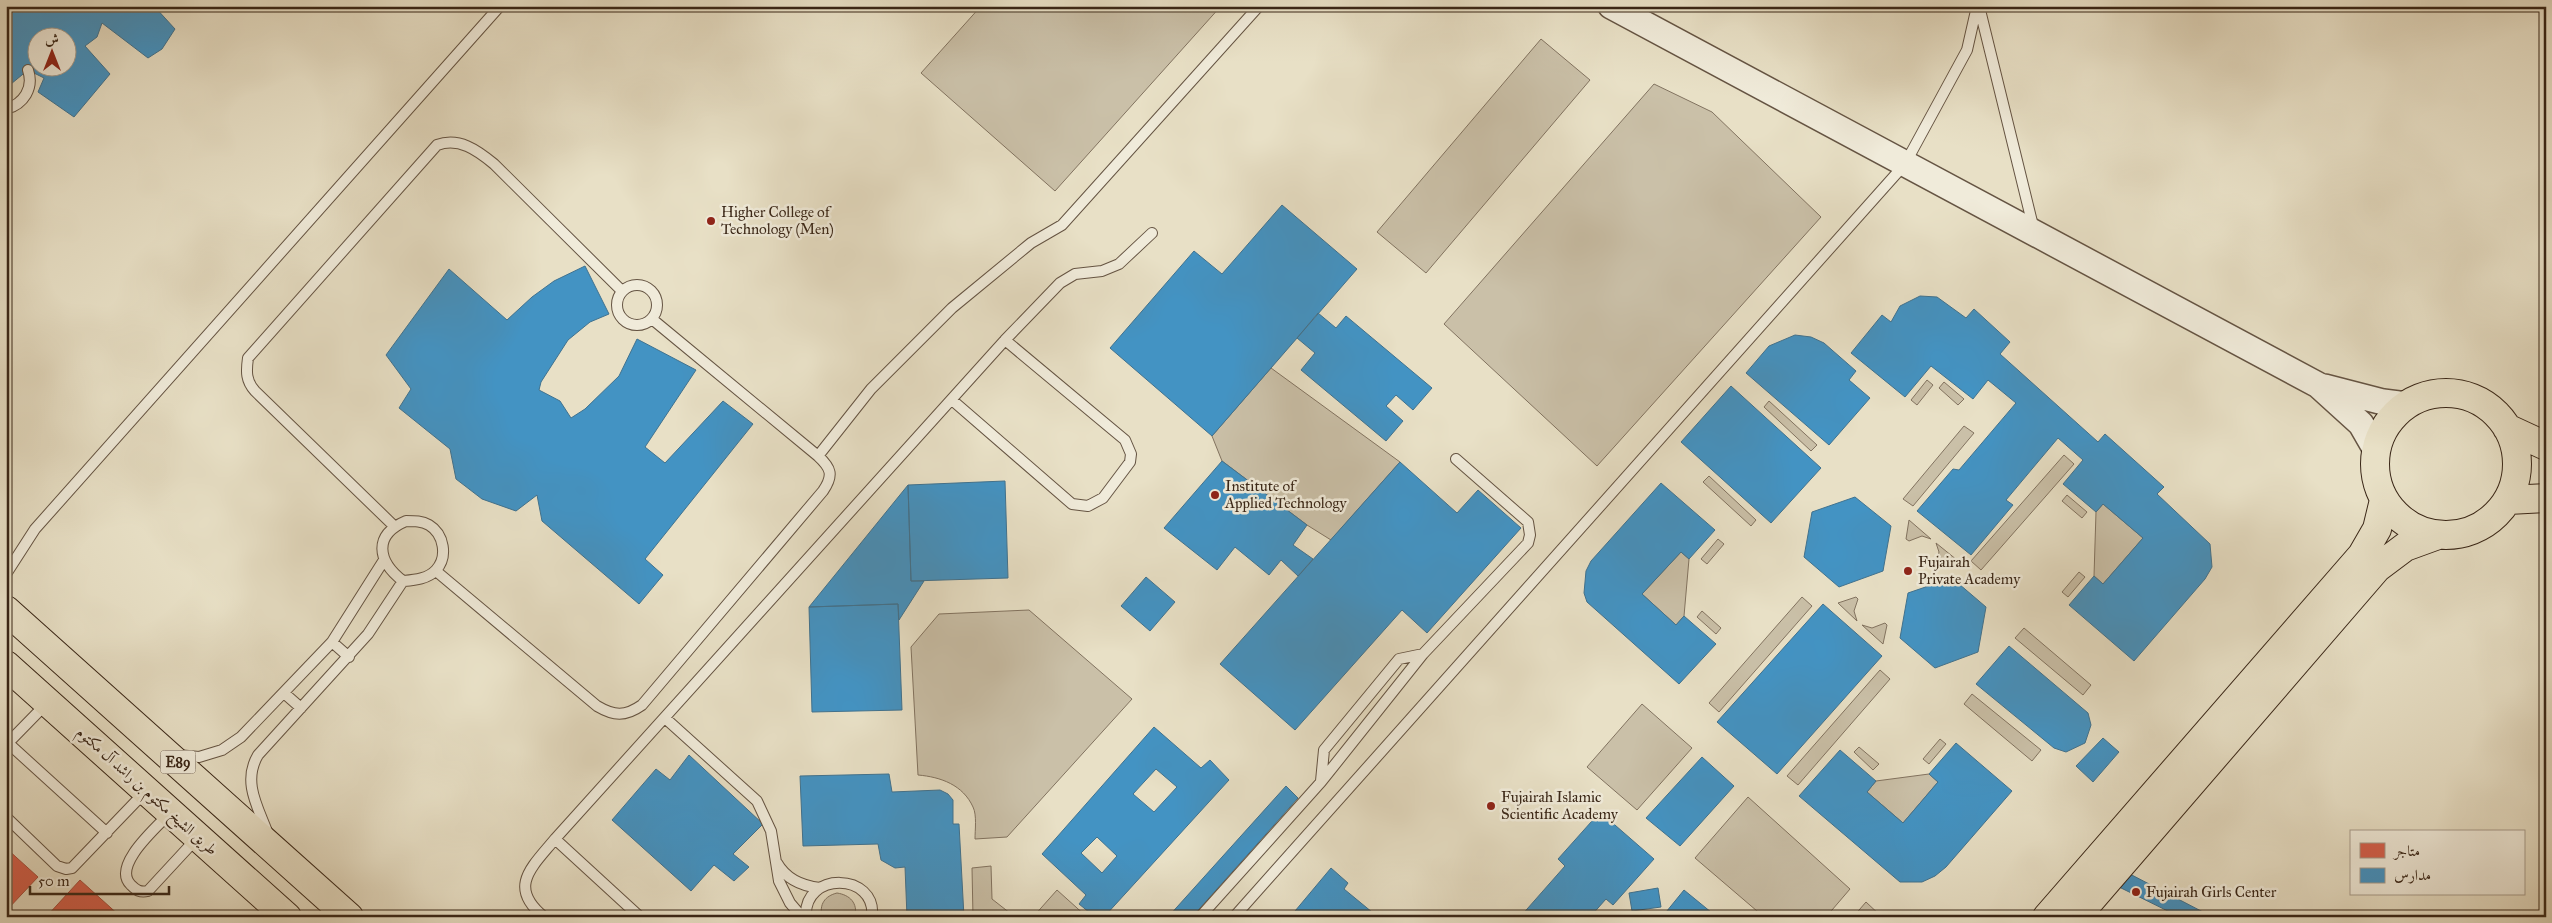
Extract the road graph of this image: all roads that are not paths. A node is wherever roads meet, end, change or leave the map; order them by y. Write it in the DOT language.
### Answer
graph roads {
  1 [pos="500,6"];
  2 [pos="1259,6"];
  3 [pos="1611,6"];
  4 [pos="1978,6"];
  5 [pos="30,78"];
  6 [pos="6,109"];
  7 [pos="1906,164"];
  8 [pos="1152,233"];
  9 [pos="2035,233"];
  10 [pos="622,291"];
  11 [pos="652,319"];
  12 [pos="1005,340"];
  13 [pos="2318,384"];
  14 [pos="952,400"];
  15 [pos="2407,405"];
  16 [pos="2507,428"];
  17 [pos="2546,446"];
  18 [pos="2376,450"];
  19 [pos="818,456"];
  20 [pos="1456,459"];
  21 [pos="2546,498"];
  22 [pos="2384,500"];
  23 [pos="2508,500"];
  24 [pos="394,526"];
  25 [pos="2438,535"];
  26 [pos="384,560"];
  27 [pos="436,571"];
  28 [pos="6,574"];
  29 [pos="403,581"];
  30 [pos="6,610"];
  31 [pos="332,642"];
  32 [pos="1423,654"];
  33 [pos="349,657"];
  34 [pos="12,674"];
  35 [pos="284,693"];
  36 [pos="48,702"];
  37 [pos="301,708"];
  38 [pos="665,718"];
  39 [pos="156,742"];
  40 [pos="7,744"];
  41 [pos="1321,782"];
  42 [pos="147,791"];
  43 [pos="170,812"];
  44 [pos="6,817"];
  45 [pos="106,833"];
  46 [pos="198,837"];
  47 [pos="555,840"];
  48 [pos="273,849"];
  49 [pos="774,858"];
  50 [pos="820,888"];
  51 [pos="287,917"];
  52 [pos="349,917"];
  53 [pos="544,917"];
  54 [pos="640,917"];
  55 [pos="802,917"];
  56 [pos="806,917"];
  57 [pos="872,917"];
  58 [pos="1200,917"];
  59 [pos="1234,917"];
  60 [pos="2047,917"];
  61 [pos="2076,917"];
  1 -- 28 [label="lane"];
  2 -- 19 [label="lane"];
  3 -- 7 [label="street"];
  4 -- 7 [label="lane"];
  4 -- 9 [label="lane"];
  5 -- 6 [label="lane"];
  7 -- 9 [label="street"];
  7 -- 59 [label="lane"];
  8 -- 12 [label="lane"];
  9 -- 13 [label="street"];
  10 -- 11 [label="lane"];
  10 -- 11 [label="lane"];
  10 -- 24 [label="lane"];
  11 -- 19 [label="lane"];
  12 -- 14 [label="lane"];
  12 -- 14 [label="lane"];
  13 -- 15 [label="street"];
  13 -- 18 [label="street"];
  14 -- 38 [label="lane"];
  15 -- 16 [label="main road"];
  15 -- 18 [label="main road"];
  16 -- 17 [label="main road"];
  16 -- 23 [label="main road"];
  18 -- 22 [label="main road"];
  19 -- 27 [label="lane"];
  20 -- 32 [label="lane"];
  21 -- 23 [label="main road"];
  22 -- 25 [label="main road"];
  22 -- 60 [label="main road"];
  23 -- 25 [label="main road"];
  24 -- 26 [label="lane"];
  24 -- 27 [label="lane"];
  25 -- 61 [label="main road"];
  26 -- 29 [label="lane"];
  26 -- 31 [label="lane"];
  27 -- 29 [label="lane"];
  29 -- 33 [label="lane"];
  30 -- 39 [label="main road, E89"];
  31 -- 33 [label="lane"];
  31 -- 35 [label="lane"];
  32 -- 41 [label="lane"];
  32 -- 41 [label="lane"];
  33 -- 37 [label="lane"];
  34 -- 36 [label="main road, طريق الشيخ مكتوم بن راشد آل مكتوم / E89"];
  35 -- 37 [label="lane"];
  35 -- 39 [label="lane"];
  36 -- 40 [label="lane"];
  36 -- 42 [label="main road, طريق الشيخ مكتوم بن راشد آل مكتوم / E89"];
  37 -- 48 [label="lane"];
  38 -- 47 [label="lane"];
  38 -- 49 [label="lane"];
  39 -- 48 [label="main road, E89"];
  40 -- 45 [label="lane"];
  41 -- 58 [label="lane"];
  42 -- 43 [label="main road, طريق الشيخ مكتوم بن راشد آل مكتوم / E89"];
  42 -- 45 [label="lane"];
  43 -- 46 [label="main road, طريق الشيخ مكتوم بن راشد آل مكتوم / E89"];
  43 -- 46 [label="lane"];
  44 -- 45 [label="lane"];
  46 -- 51 [label="main road, طريق الشيخ مكتوم بن راشد آل مكتوم / E89"];
  47 -- 53 [label="lane"];
  47 -- 54 [label="lane"];
  48 -- 52 [label="main road, E89"];
  49 -- 50 [label="lane"];
  49 -- 55 [label="lane"];
  50 -- 56 [label="lane"];
  50 -- 57 [label="lane"];
}
